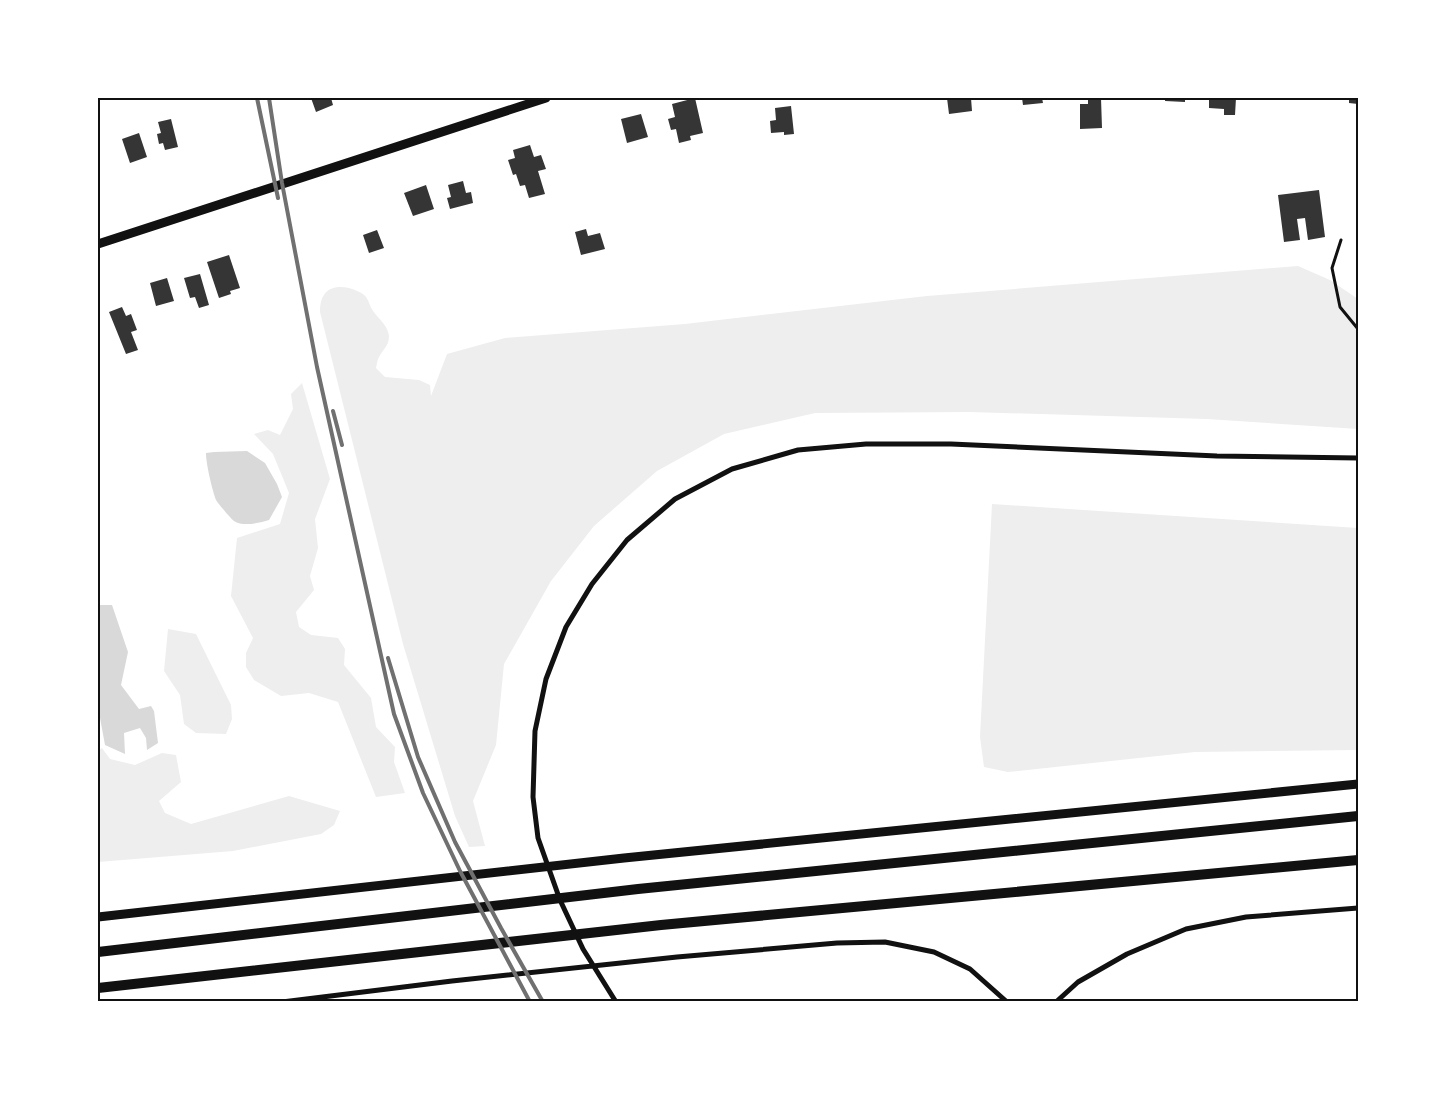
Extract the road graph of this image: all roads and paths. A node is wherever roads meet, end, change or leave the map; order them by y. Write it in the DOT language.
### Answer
graph roads {
  1 [pos="546,98"];
  2 [pos="524,101"];
  3 [pos="1341,240"];
  4 [pos="98,244"];
  5 [pos="1358,329"];
  6 [pos="1358,458"];
  7 [pos="1358,784"];
  8 [pos="1358,816"];
  9 [pos="1358,860"];
  10 [pos="1358,908"];
  11 [pos="98,917"];
  12 [pos="98,952"];
  13 [pos="98,988"];
  14 [pos="282,1002"];
  15 [pos="616,1002"];
  16 [pos="1007,1002"];
  17 [pos="1056,1002"];
  1 -- 2 [label="main road"];
  2 -- 4 [label="main road"];
  3 -- 5 [label="lane"];
  6 -- 15 [label="street"];
  7 -- 11 [label="main road"];
  8 -- 12 [label="highway"];
  9 -- 13 [label="highway"];
  10 -- 17 [label="street"];
  14 -- 16 [label="street"];
}
